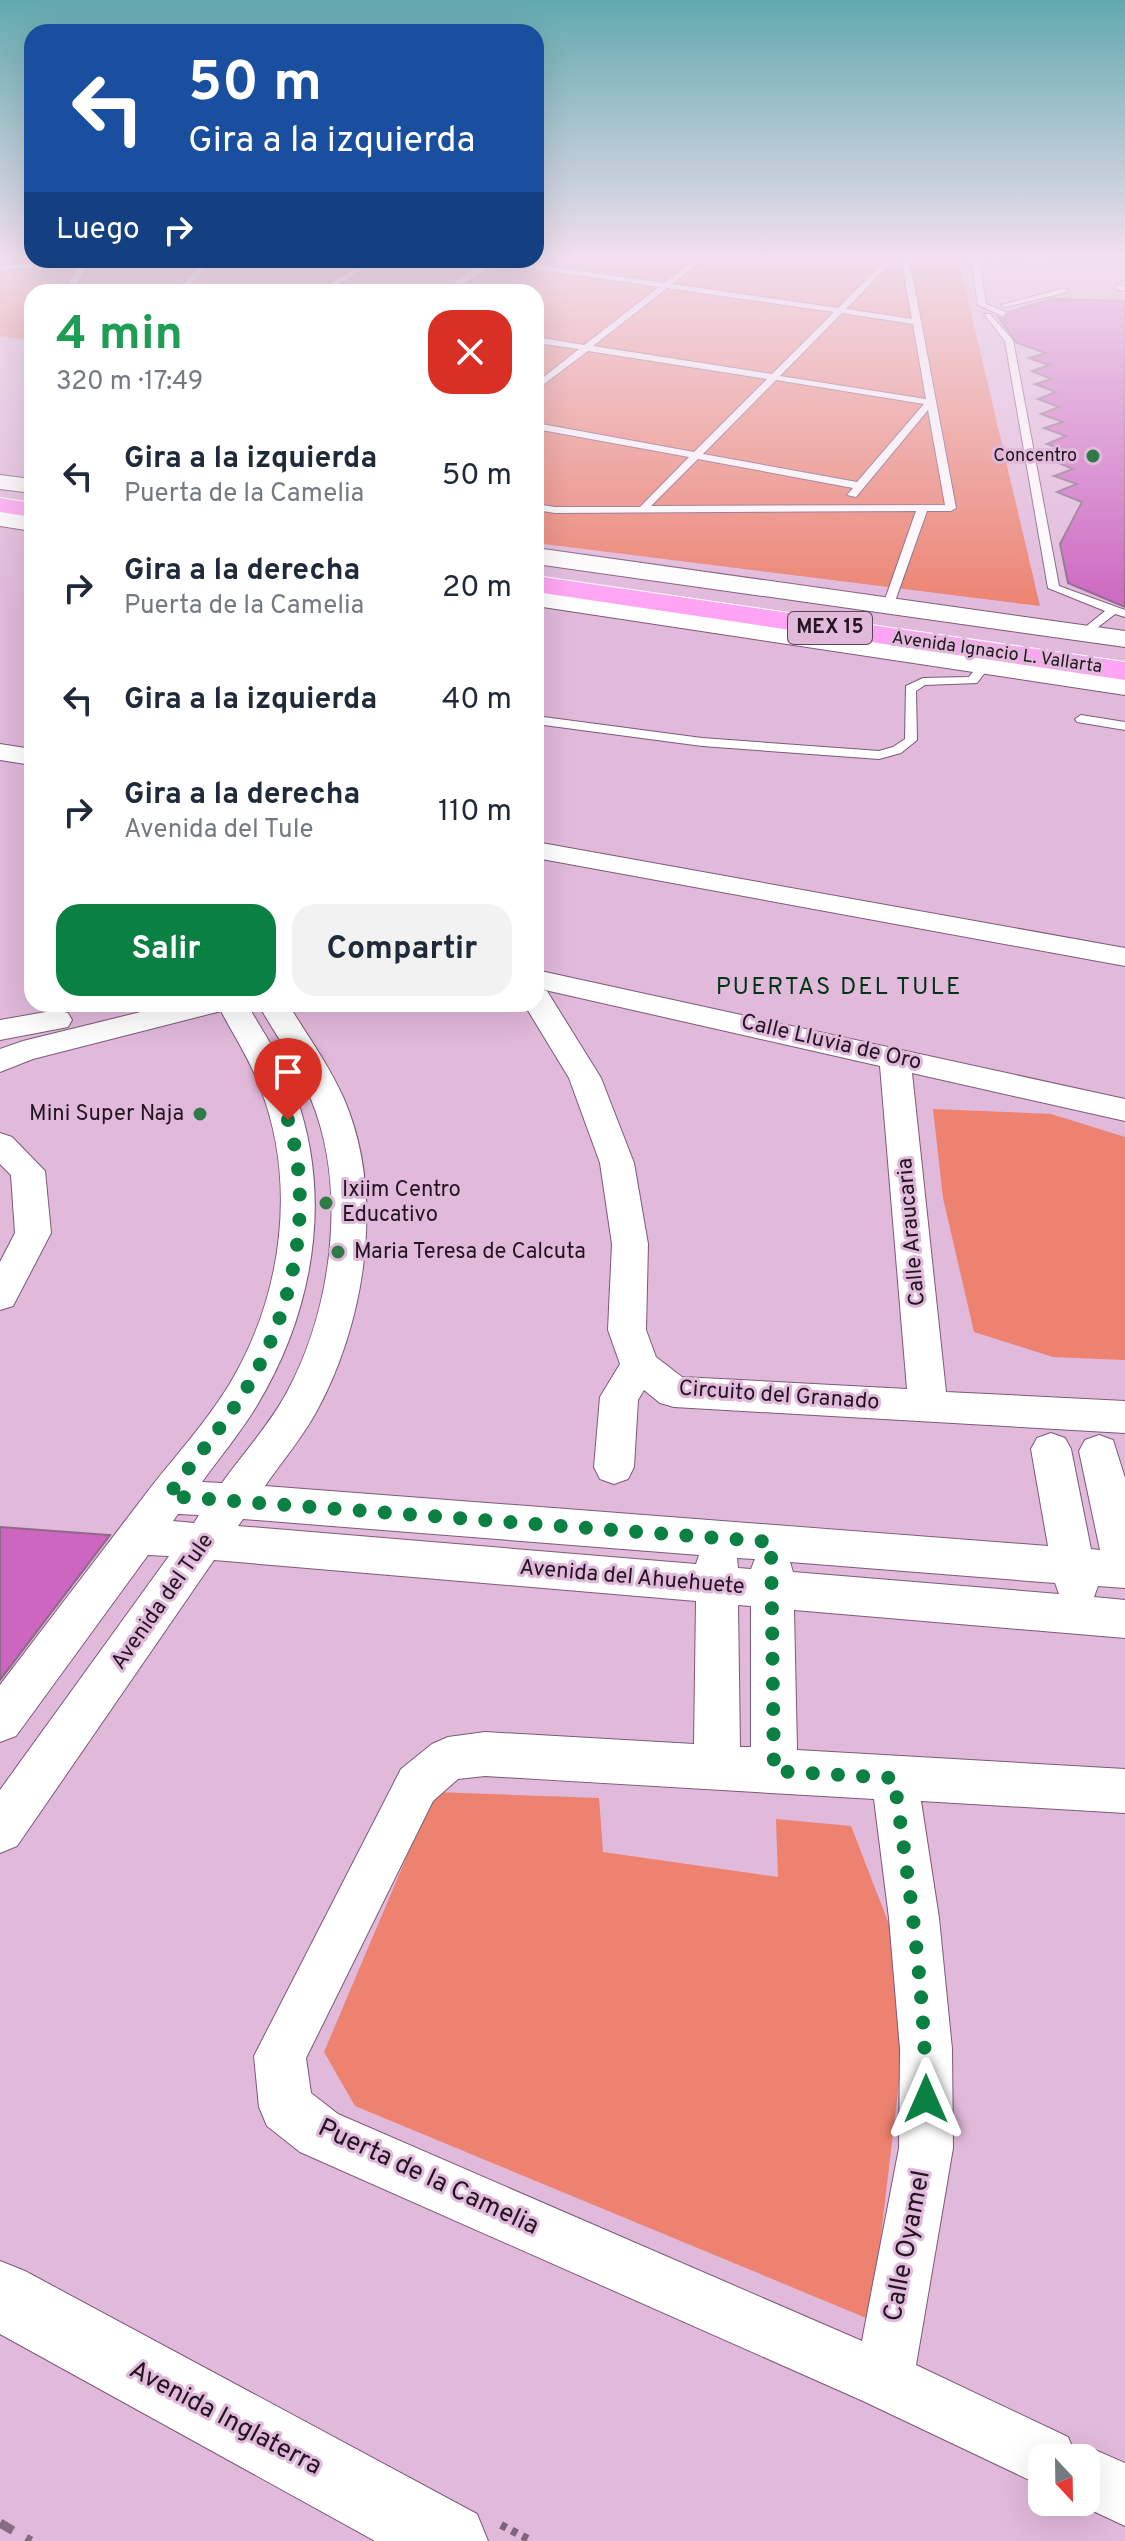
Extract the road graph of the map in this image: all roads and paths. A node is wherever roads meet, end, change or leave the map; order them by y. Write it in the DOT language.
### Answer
graph roads {
  1 [pos="765,376"];
  2 [pos="926,376"];
  3 [pos="1015,376"];
  4 [pos="774,377"];
  5 [pos="930,402"];
  6 [pos="544,427"];
  7 [pos="697,455"];
  8 [pos="0,482"];
  9 [pos="24,485"];
  10 [pos="860,486"];
  11 [pos="0,494"];
  12 [pos="24,498"];
  13 [pos="0,505"];
  14 [pos="923,507"];
  15 [pos="544,508"];
  16 [pos="842,508"];
  17 [pos="24,509"];
  18 [pos="643,509"];
  19 [pos="0,518"];
  20 [pos="24,522"];
  21 [pos="544,557"];
  22 [pos="544,572"];
  23 [pos="544,585"];
  24 [pos="544,599"];
  25 [pos="889,605"];
  26 [pos="1112,611"];
  27 [pos="1125,616"];
  28 [pos="1091,627"];
  29 [pos="1125,639"];
  30 [pos="1125,655"];
  31 [pos="1055,661"];
  32 [pos="984,666"];
  33 [pos="1125,671"];
  34 [pos="1125,678"];
  35 [pos="1125,686"];
  36 [pos="1081,719"];
  37 [pos="544,721"];
  38 [pos="1125,726"];
  39 [pos="0,752"];
  40 [pos="24,756"];
  41 [pos="0,774"];
  42 [pos="24,777"];
  43 [pos="544,851"];
  44 [pos="1125,957"];
  45 [pos="544,981"];
  46 [pos="544,1011"];
  47 [pos="98,1012"];
  48 [pos="171,1012"];
  49 [pos="236,1012"];
  50 [pos="278,1012"];
  51 [pos="10,1043"];
  52 [pos="895,1058"];
  53 [pos="1125,1110"];
  54 [pos="2,1148"];
  55 [pos="0,1296"];
  56 [pos="640,1366"];
  57 [pos="928,1406"];
  58 [pos="1103,1432"];
  59 [pos="1048,1434"];
  60 [pos="614,1467"];
  61 [pos="168,1496"];
  62 [pos="234,1501"];
  63 [pos="139,1536"];
  64 [pos="717,1538"];
  65 [pos="206,1542"];
  66 [pos="771,1542"];
  67 [pos="1073,1566"];
  68 [pos="1125,1569"];
  69 [pos="717,1585"];
  70 [pos="772,1590"];
  71 [pos="1082,1616"];
  72 [pos="1125,1619"];
  73 [pos="717,1655"];
  74 [pos="773,1660"];
  75 [pos="0,1721"];
  76 [pos="717,1767"];
  77 [pos="774,1771"];
  78 [pos="894,1778"];
  79 [pos="1125,1791"];
  80 [pos="0,1830"];
  81 [pos="0,2296"];
  82 [pos="884,2380"];
  83 [pos="1028,2449"];
  84 [pos="1100,2483"];
  85 [pos="1125,2495"];
  86 [pos="450,2541"];
  1 -- 4 [label="lane"];
  2 -- 5 [label="lane"];
  3 -- 26 [label="lane"];
  4 -- 5 [label="lane"];
  4 -- 7 [label="lane"];
  5 -- 10 [label="lane"];
  5 -- 14 [label="lane"];
  6 -- 7 [label="lane"];
  7 -- 10 [label="lane"];
  7 -- 18 [label="lane"];
  8 -- 9 [label="street"];
  10 -- 16 [label="lane"];
  11 -- 12 [label="highway"];
  13 -- 17 [label="highway"];
  14 -- 16 [label="lane"];
  14 -- 25 [label="lane"];
  15 -- 18 [label="lane"];
  16 -- 18 [label="lane"];
  19 -- 20 [label="street"];
  21 -- 25 [label="street"];
  22 -- 30 [label="highway, Avenida Ignacio L. Vallarta / MEX 15"];
  23 -- 31 [label="highway, Avenida Ignacio L. Vallarta / MEX 15"];
  24 -- 32 [label="street"];
  25 -- 28 [label="street"];
  26 -- 27 [label="lane"];
  26 -- 28 [label="lane"];
  27 -- 28 [label="lane"];
  28 -- 29 [label="street"];
  31 -- 33 [label="highway, Avenida Ignacio L. Vallarta / MEX 15"];
  31 -- 34 [label="highway"];
  32 -- 35 [label="street"];
  32 -- 37 [label="lane"];
  36 -- 38 [label="lane"];
  39 -- 40 [label="street"];
  41 -- 42 [label="street"];
  43 -- 44 [label="street"];
  45 -- 52 [label="street, Calle Lluvia de Oro"];
  46 -- 56 [label="street"];
  47 -- 51 [label="street"];
  48 -- 51 [label="street"];
  49 -- 61 [label="street"];
  50 -- 62 [label="street, Avenida del Tule"];
  52 -- 53 [label="street, Calle Lluvia de Oro"];
  52 -- 57 [label="street, Calle Araucaria"];
  54 -- 55 [label="street"];
  56 -- 57 [label="street, Circuito del Granado"];
  56 -- 60 [label="street"];
  57 -- 59 [label="street, Circuito del Granado"];
  58 -- 59 [label="street, Circuito del Granado"];
  58 -- 68 [label="street"];
  59 -- 67 [label="street"];
  61 -- 62 [label="street, Avenida del Ahuehuete"];
  61 -- 63 [label="street"];
  62 -- 64 [label="street, Avenida del Ahuehuete"];
  62 -- 65 [label="street, Avenida del Tule"];
  63 -- 65 [label="street, Avenida del Ahuehuete"];
  63 -- 75 [label="street"];
  64 -- 66 [label="street, Avenida del Ahuehuete"];
  64 -- 69 [label="street"];
  65 -- 69 [label="street, Avenida del Ahuehuete"];
  65 -- 80 [label="street, Avenida del Tule"];
  66 -- 67 [label="street, Avenida del Ahuehuete"];
  66 -- 70 [label="street"];
  67 -- 68 [label="street, Avenida del Ahuehuete"];
  67 -- 71 [label="street"];
  69 -- 70 [label="street, Avenida del Ahuehuete"];
  69 -- 73 [label="street"];
  70 -- 71 [label="street, Avenida del Ahuehuete"];
  70 -- 74 [label="street"];
  71 -- 72 [label="street, Avenida del Ahuehuete"];
  73 -- 74 [label="street"];
  73 -- 76 [label="street"];
  74 -- 77 [label="street"];
  76 -- 77 [label="street, Puerta de la Camelia"];
  76 -- 82 [label="street, Puerta de la Camelia"];
  77 -- 78 [label="street, Puerta de la Camelia"];
  78 -- 79 [label="street, Puerta de la Camelia"];
  78 -- 82 [label="street, Calle Oyamel"];
  81 -- 86 [label="street, Avenida Inglaterra"];
  82 -- 83 [label="street, Puerta de la Camelia"];
  84 -- 85 [label="street"];
}
